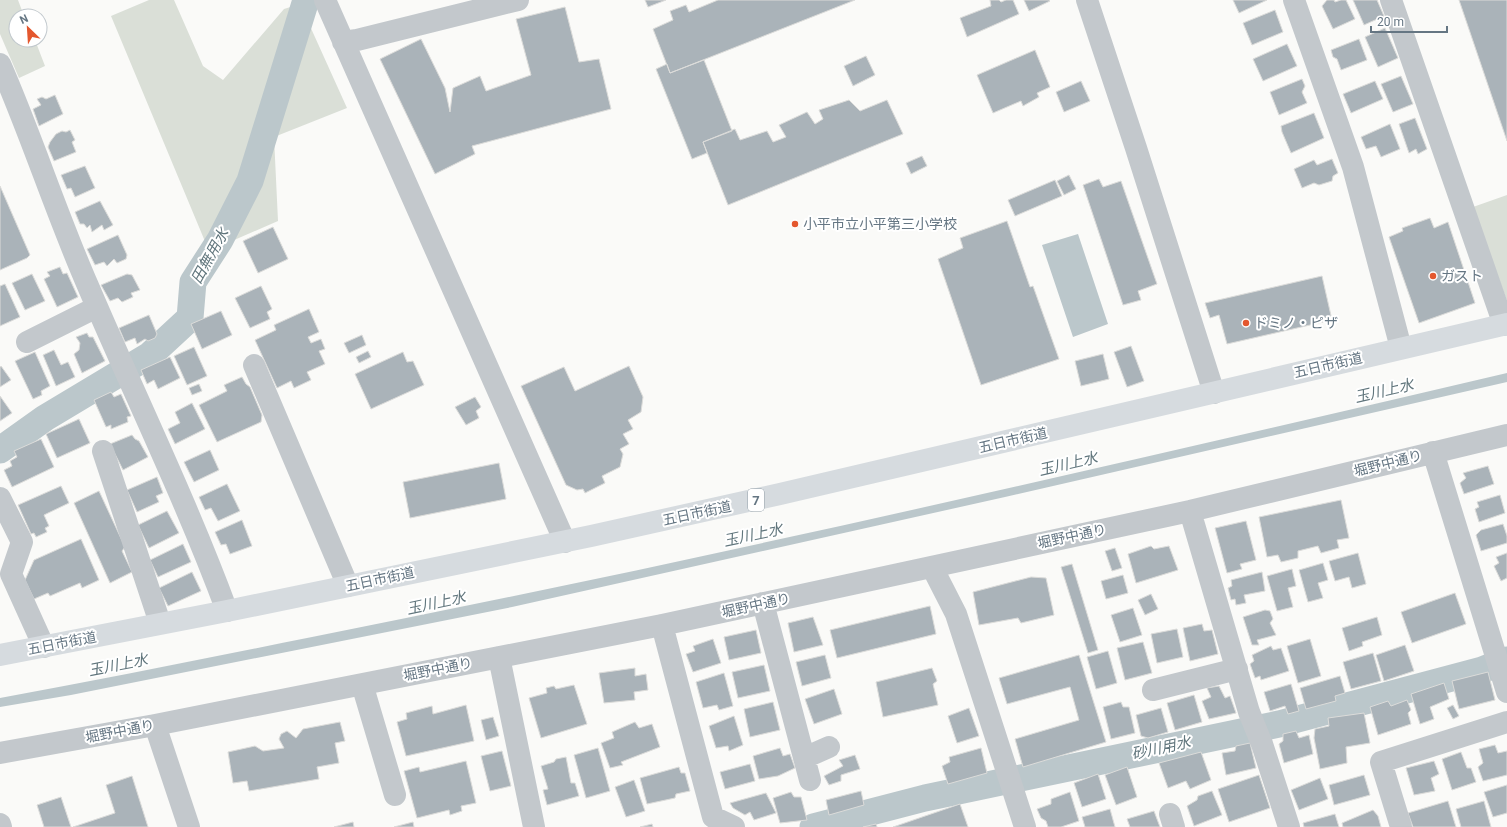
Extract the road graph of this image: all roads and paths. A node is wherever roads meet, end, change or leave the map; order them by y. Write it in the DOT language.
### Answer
graph roads {
  1 [pos="325,0"];
  2 [pos="518,0"];
  3 [pos="1087,0"];
  4 [pos="1294,0"];
  5 [pos="1391,0"];
  6 [pos="343,42"];
  7 [pos="0,64"];
  8 [pos="97,307"];
  9 [pos="1505,325"];
  10 [pos="27,342"];
  11 [pos="1402,348"];
  12 [pos="254,365"];
  13 [pos="1214,393"];
  14 [pos="1507,435"];
  15 [pos="103,451"];
  16 [pos="1432,452"];
  17 [pos="0,498"];
  18 [pos="1190,511"];
  19 [pos="565,542"];
  20 [pos="932,567"];
  21 [pos="348,586"];
  22 [pos="763,603"];
  23 [pos="226,611"];
  24 [pos="160,623"];
  25 [pos="662,625"];
  26 [pos="44,647"];
  27 [pos="0,655"];
  28 [pos="499,657"];
  29 [pos="1237,669"];
  30 [pos="362,684"];
  31 [pos="1505,685"];
  32 [pos="1153,690"];
  33 [pos="1507,722"];
  34 [pos="155,724"];
  35 [pos="829,748"];
  36 [pos="0,753"];
  37 [pos="804,758"];
  38 [pos="810,780"];
  39 [pos="395,795"];
  40 [pos="189,827"];
  41 [pos="534,827"];
  42 [pos="734,827"];
  43 [pos="1025,827"];
  44 [pos="1289,827"];
  45 [pos="1401,827"];
  1 -- 6 [label="street"];
  2 -- 6 [label="street"];
  3 -- 13 [label="street"];
  4 -- 11 [label="street"];
  5 -- 9 [label="street"];
  6 -- 19 [label="street"];
  7 -- 8 [label="street"];
  8 -- 10 [label="street"];
  8 -- 23 [label="street"];
  9 -- 11 [label="main road, 五日市街道 / 7"];
  11 -- 13 [label="main road, 五日市街道 / 7"];
  12 -- 21 [label="street"];
  13 -- 19 [label="main road, 五日市街道 / 7"];
  14 -- 16 [label="street, 堀野中通り"];
  15 -- 24 [label="street"];
  16 -- 18 [label="street, 堀野中通り"];
  16 -- 31 [label="street"];
  17 -- 26 [label="street"];
  18 -- 20 [label="street, 堀野中通り"];
  18 -- 29 [label="street"];
  19 -- 21 [label="main road, 五日市街道 / 7"];
  20 -- 22 [label="street, 堀野中通り"];
  20 -- 43 [label="street"];
  21 -- 23 [label="main road, 五日市街道 / 7"];
  22 -- 25 [label="street, 堀野中通り"];
  22 -- 37 [label="street"];
  23 -- 24 [label="main road, 五日市街道 / 7"];
  24 -- 26 [label="main road, 五日市街道 / 7"];
  25 -- 28 [label="street, 堀野中通り"];
  25 -- 42 [label="street"];
  26 -- 27 [label="main road, 五日市街道 / 7"];
  28 -- 30 [label="street, 堀野中通り"];
  28 -- 41 [label="street"];
  29 -- 32 [label="street"];
  29 -- 44 [label="street"];
  30 -- 34 [label="street, 堀野中通り"];
  30 -- 39 [label="street"];
  33 -- 45 [label="street"];
  34 -- 36 [label="street, 堀野中通り"];
  34 -- 40 [label="street"];
  35 -- 37 [label="street"];
  37 -- 38 [label="street"];
}
